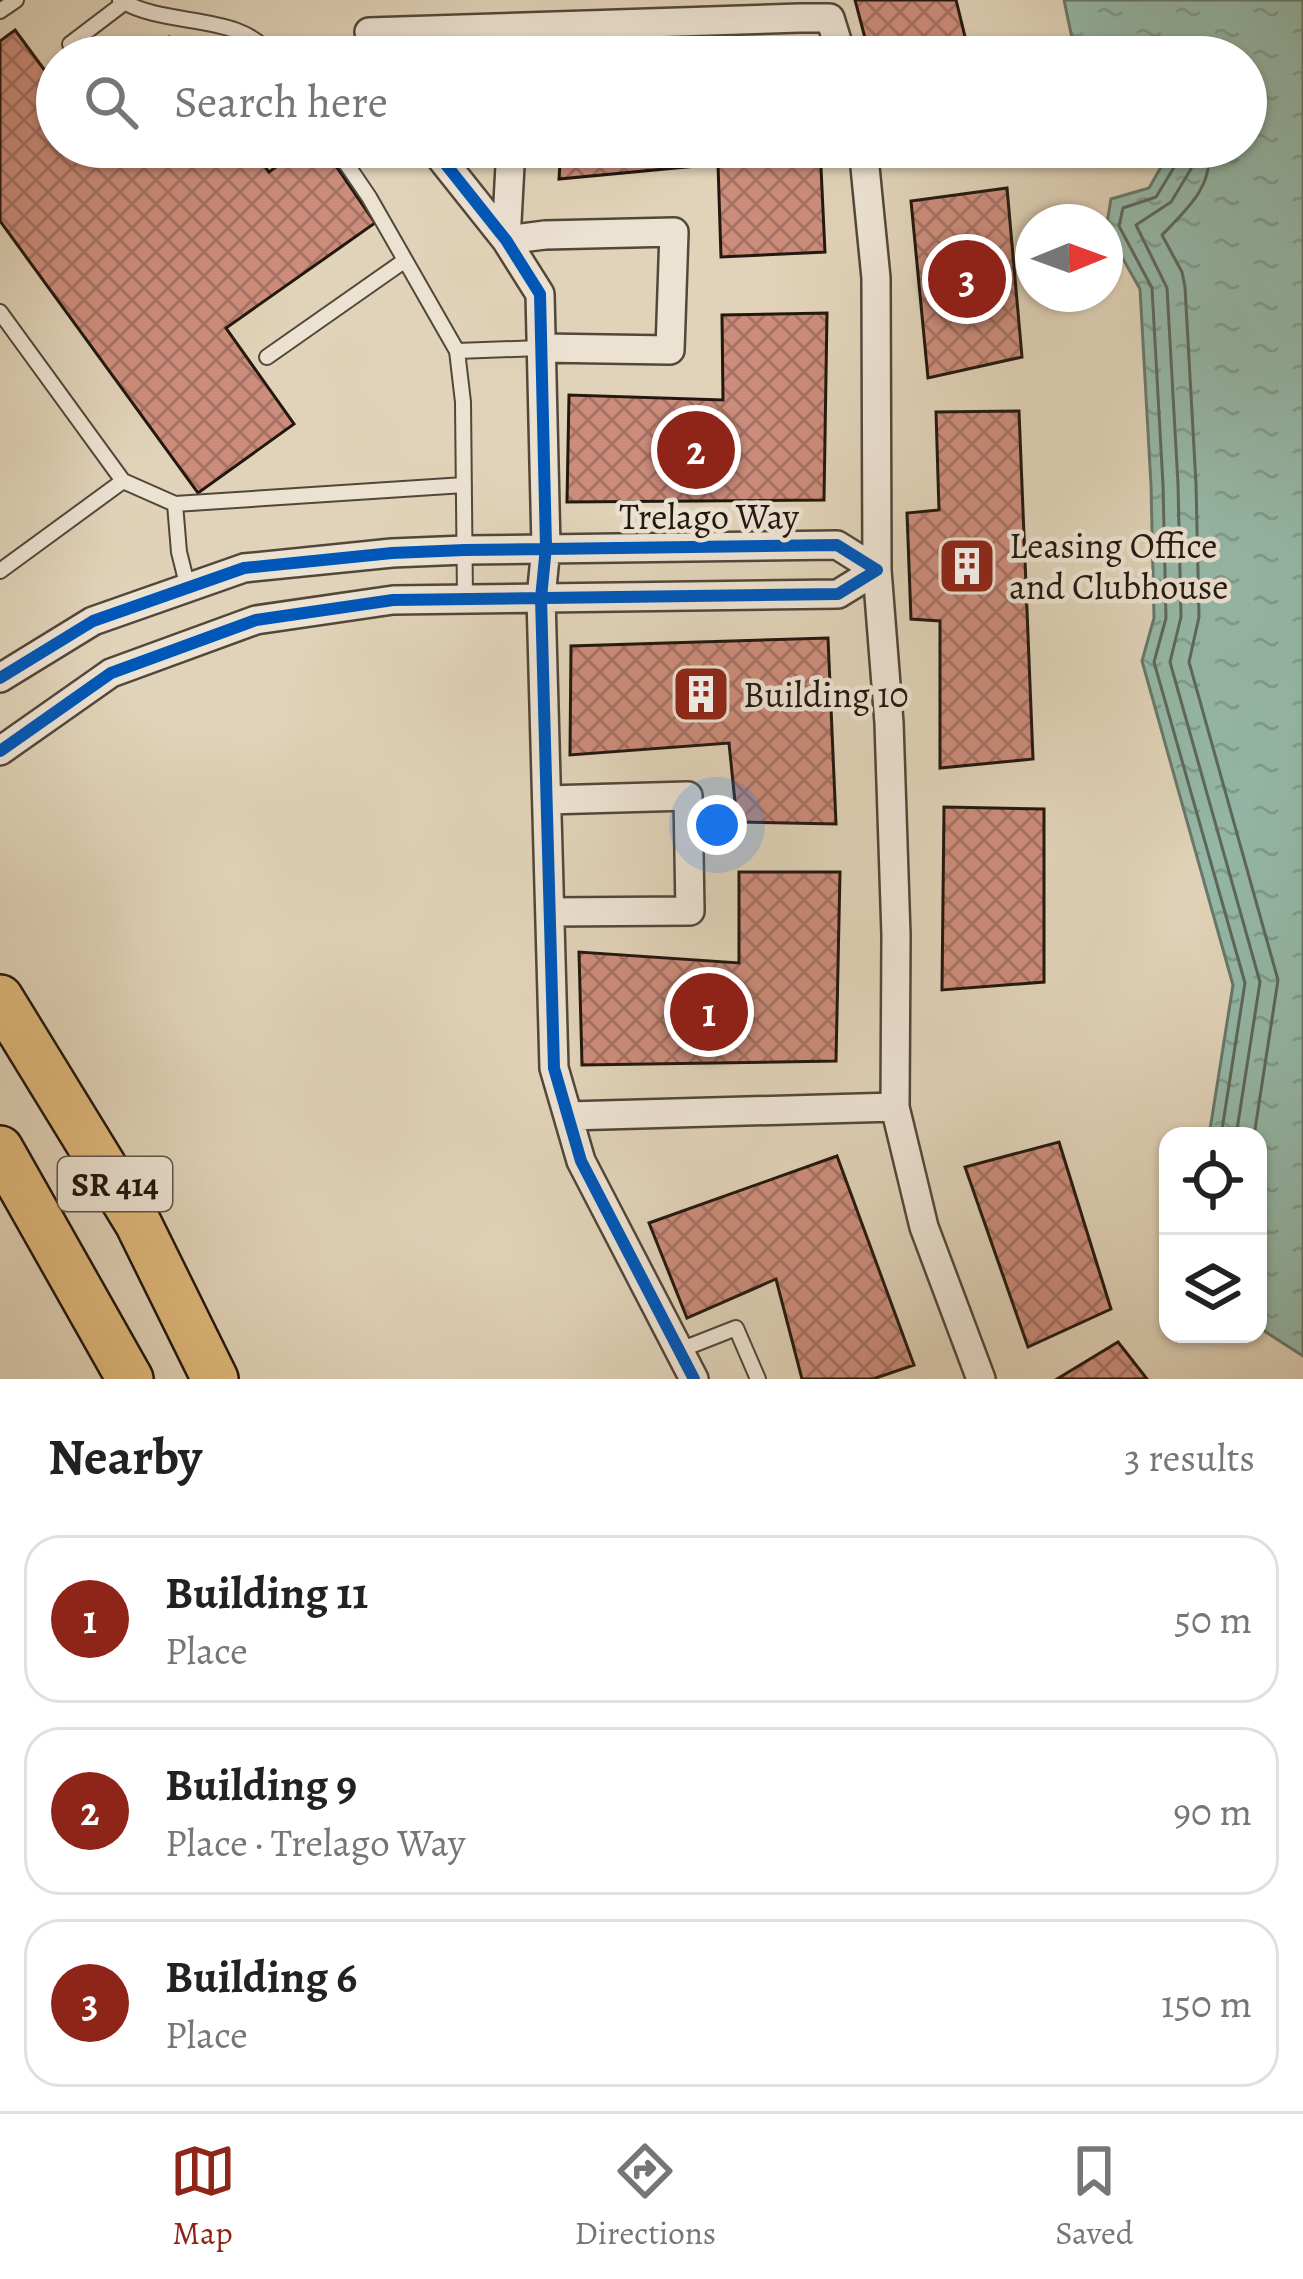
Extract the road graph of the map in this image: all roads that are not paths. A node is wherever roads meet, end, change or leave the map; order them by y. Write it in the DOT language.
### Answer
graph roads {
  1 [pos="16,0"];
  2 [pos="122,1"];
  3 [pos="828,9"];
  4 [pos="0,11"];
  5 [pos="509,27"];
  6 [pos="80,36"];
  7 [pos="253,36"];
  8 [pos="371,36"];
  9 [pos="509,36"];
  10 [pos="349,168"];
  11 [pos="449,168"];
  12 [pos="510,168"];
  13 [pos="866,168"];
  14 [pos="506,240"];
  15 [pos="404,261"];
  16 [pos="0,312"];
  17 [pos="542,348"];
  18 [pos="457,351"];
  19 [pos="268,357"];
  20 [pos="123,481"];
  21 [pos="464,485"];
  22 [pos="175,504"];
  23 [pos="546,547"];
  24 [pos="465,550"];
  25 [pos="877,570"];
  26 [pos="0,571"];
  27 [pos="188,588"];
  28 [pos="541,598"];
  29 [pos="465,599"];
  30 [pos="0,678"];
  31 [pos="0,751"];
  32 [pos="547,800"];
  33 [pos="550,912"];
  34 [pos="0,998"];
  35 [pos="895,1107"];
  36 [pos="568,1116"];
  37 [pos="0,1149"];
  38 [pos="680,1350"];
  39 [pos="130,1379"];
  40 [pos="215,1379"];
  41 [pos="694,1379"];
  42 [pos="758,1379"];
  43 [pos="981,1379"];
  1 -- 4 [label="lane"];
  2 -- 6 [label="lane"];
  2 -- 7 [label="lane"];
  3 -- 5 [label="street"];
  5 -- 8 [label="street"];
  5 -- 9 [label="street"];
  10 -- 15 [label="lane"];
  11 -- 14 [label="street"];
  12 -- 14 [label="street"];
  13 -- 25 [label="street"];
  14 -- 17 [label="street"];
  14 -- 17 [label="street"];
  15 -- 18 [label="lane"];
  15 -- 19 [label="lane"];
  16 -- 20 [label="lane"];
  17 -- 18 [label="lane"];
  17 -- 23 [label="street"];
  18 -- 21 [label="lane"];
  20 -- 22 [label="lane"];
  20 -- 26 [label="lane"];
  21 -- 22 [label="lane"];
  21 -- 24 [label="lane"];
  22 -- 27 [label="lane"];
  23 -- 24 [label="street, Trelago Way"];
  23 -- 25 [label="street, Trelago Way"];
  23 -- 28 [label="street"];
  24 -- 27 [label="street, Trelago Way"];
  24 -- 29 [label="lane"];
  25 -- 28 [label="street"];
  25 -- 35 [label="street"];
  27 -- 30 [label="street, Trelago Way"];
  28 -- 29 [label="street"];
  28 -- 32 [label="street"];
  29 -- 31 [label="street"];
  32 -- 33 [label="street"];
  32 -- 33 [label="street"];
  33 -- 36 [label="street"];
  34 -- 40 [label="main road, SR 414"];
  35 -- 36 [label="street"];
  35 -- 43 [label="street"];
  36 -- 38 [label="street"];
  37 -- 39 [label="main road, SR 414"];
  38 -- 41 [label="street"];
  38 -- 42 [label="lane"];
}
